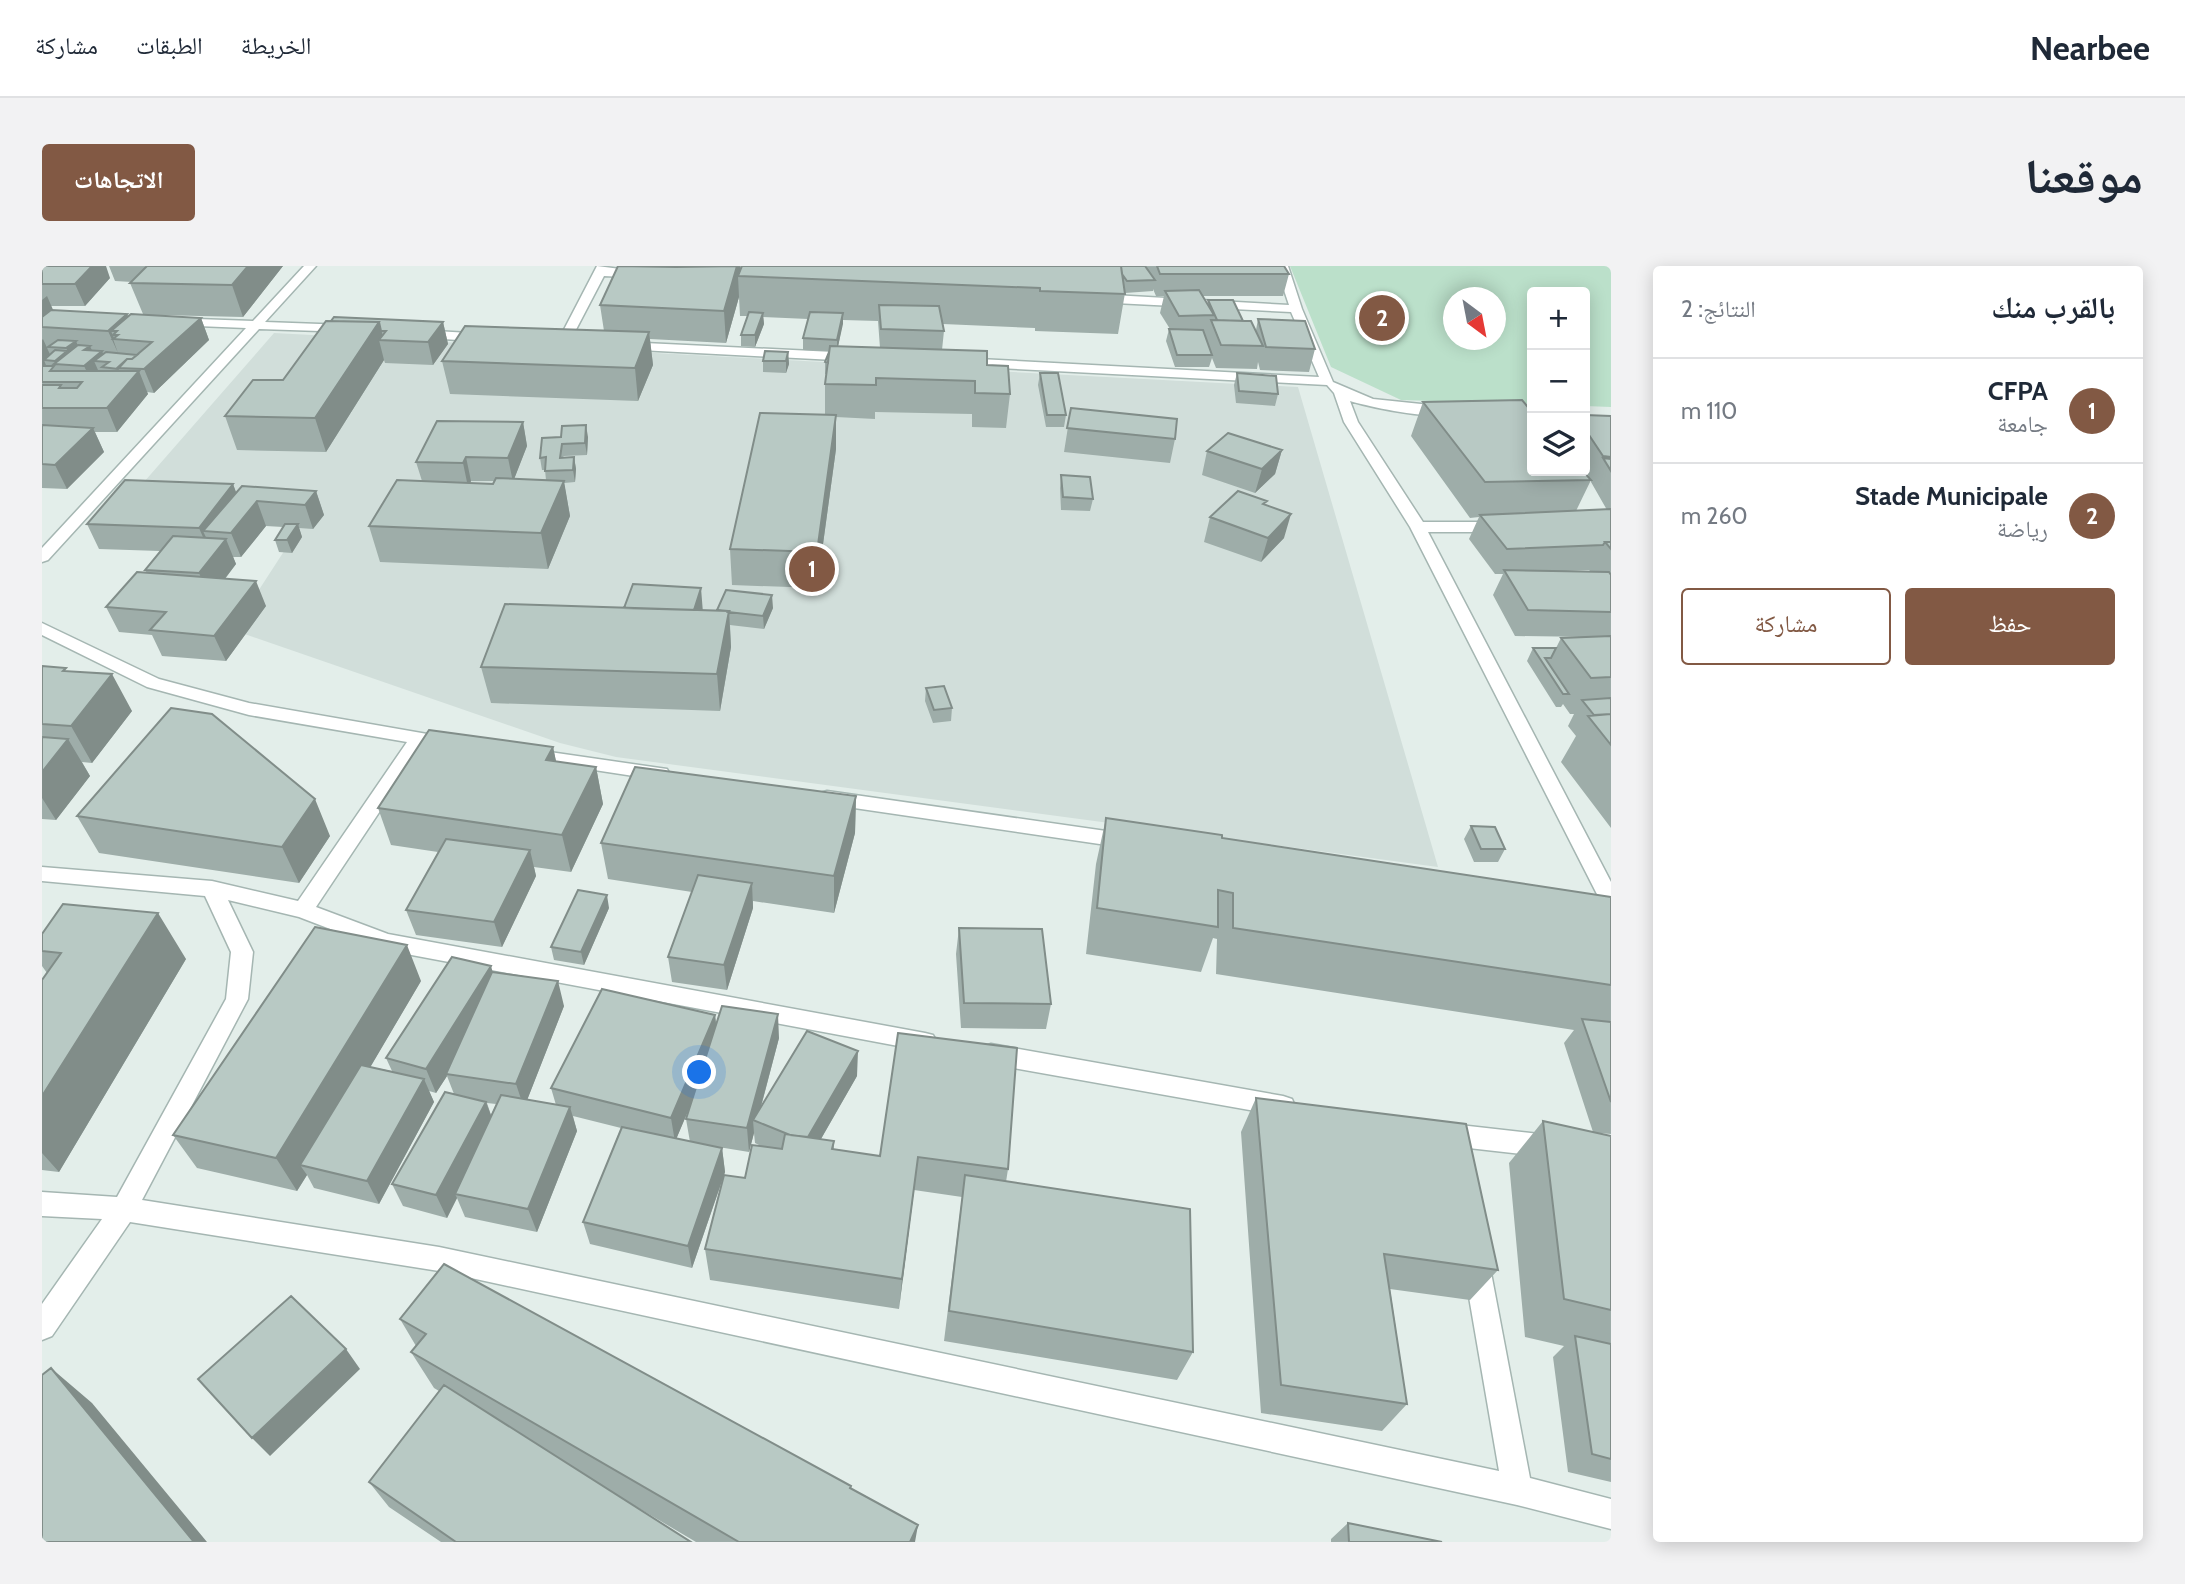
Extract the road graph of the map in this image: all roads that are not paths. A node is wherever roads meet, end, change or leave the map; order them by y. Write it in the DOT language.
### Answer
graph roads {
  1 [pos="310,266"];
  2 [pos="1282,266"];
  3 [pos="602,269"];
  4 [pos="656,275"];
  5 [pos="1088,298"];
  6 [pos="1296,309"];
  7 [pos="163,321"];
  8 [pos="258,324"];
  9 [pos="355,330"];
  10 [pos="411,333"];
  11 [pos="508,339"];
  12 [pos="577,343"];
  13 [pos="605,345"];
  14 [pos="869,358"];
  15 [pos="952,362"];
  16 [pos="1327,381"];
  17 [pos="1341,393"];
  18 [pos="1468,412"];
  19 [pos="1418,527"];
  20 [pos="1515,527"];
  21 [pos="42,557"];
  22 [pos="42,628"];
  23 [pos="419,739"];
  24 [pos="474,747"];
  25 [pos="515,753"];
  26 [pos="679,776"];
  27 [pos="803,794"];
  28 [pos="1145,844"];
  29 [pos="42,874"];
  30 [pos="212,888"];
  31 [pos="1606,907"];
  32 [pos="303,910"];
  33 [pos="1304,1110"];
  34 [pos="1426,1131"];
  35 [pos="1453,1136"];
  36 [pos="1611,1153"];
  37 [pos="1458,1163"];
  38 [pos="42,1204"];
  39 [pos="124,1209"];
  40 [pos="1470,1231"];
  41 [pos="42,1328"];
  42 [pos="1517,1490"];
  43 [pos="1611,1514"];
  1 -- 8 [label="street"];
  2 -- 6 [label="street"];
  3 -- 4 [label="street"];
  3 -- 12 [label="street"];
  5 -- 6 [label="street"];
  6 -- 16 [label="street"];
  7 -- 8 [label="street"];
  8 -- 9 [label="street"];
  8 -- 21 [label="street"];
  10 -- 11 [label="street"];
  13 -- 14 [label="street"];
  15 -- 16 [label="street"];
  16 -- 17 [label="street"];
  17 -- 18 [label="street"];
  17 -- 19 [label="street"];
  19 -- 20 [label="street"];
  19 -- 31 [label="street"];
  22 -- 23 [label="street"];
  23 -- 24 [label="street"];
  23 -- 32 [label="street"];
  25 -- 26 [label="street"];
  27 -- 28 [label="street"];
  29 -- 30 [label="street"];
  30 -- 32 [label="street"];
  30 -- 39 [label="street"];
  32 -- 33 [label="street"];
  34 -- 35 [label="street"];
  35 -- 36 [label="street"];
  35 -- 37 [label="street"];
  38 -- 39 [label="street"];
  39 -- 41 [label="street"];
  39 -- 42 [label="street"];
  40 -- 42 [label="street"];
  42 -- 43 [label="street"];
}
